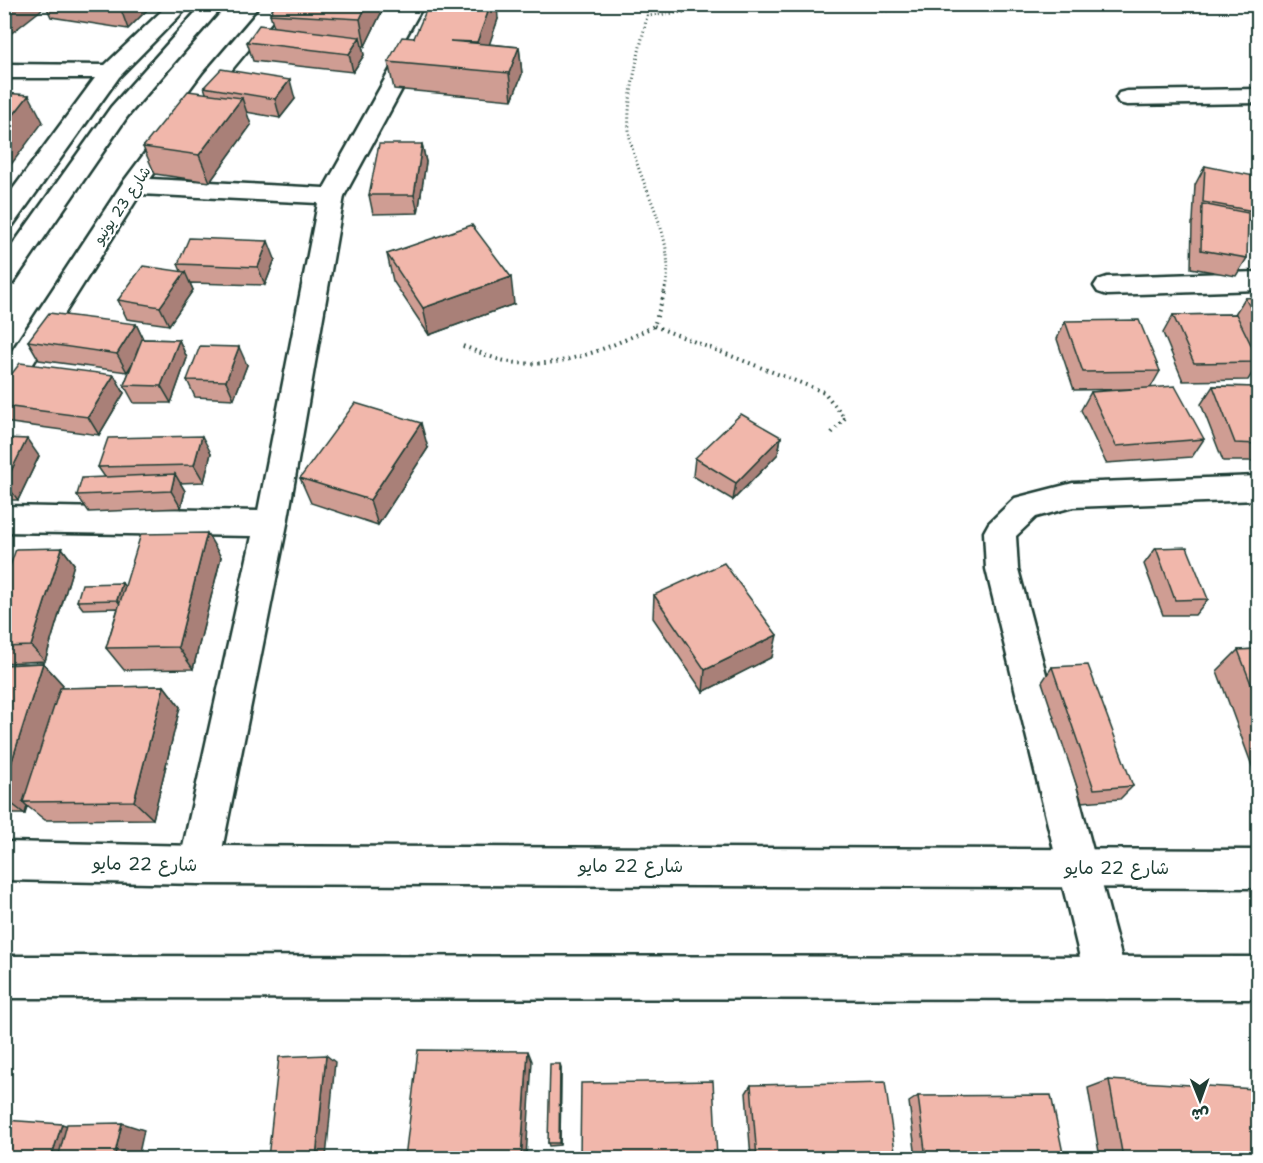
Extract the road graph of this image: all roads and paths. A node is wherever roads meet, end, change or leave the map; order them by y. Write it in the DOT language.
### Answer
graph roads {
  1 [pos="181,4"];
  2 [pos="215,4"];
  3 [pos="276,4"];
  4 [pos="438,4"];
  5 [pos="759,4"];
  6 [pos="831,4"];
  7 [pos="939,4"];
  8 [pos="4,71"];
  9 [pos="111,72"];
  10 [pos="1258,96"];
  11 [pos="1127,98"];
  12 [pos="133,186"];
  13 [pos="332,196"];
  14 [pos="4,219"];
  15 [pos="4,277"];
  16 [pos="1258,281"];
  17 [pos="1107,286"];
  18 [pos="654,326"];
  19 [pos="462,346"];
  20 [pos="4,387"];
  21 [pos="829,436"];
  22 [pos="1258,488"];
  23 [pos="4,519"];
  24 [pos="271,524"];
  25 [pos="4,861"];
  26 [pos="199,865"];
  27 [pos="1076,868"];
  28 [pos="1258,869"];
  29 [pos="4,976"];
  30 [pos="1106,978"];
  31 [pos="1258,978"];
  1 -- 9 [label="street"];
  2 -- 15 [label="street"];
  3 -- 12 [label="street, شارع 23 يونيو"];
  4 -- 13 [label="street"];
  5 -- 18 [label="path"];
  6 -- 7 [label="path"];
  8 -- 9 [label="street"];
  9 -- 14 [label="street"];
  10 -- 11 [label="street"];
  12 -- 13 [label="street"];
  12 -- 20 [label="street, شارع 23 يونيو"];
  13 -- 24 [label="street"];
  16 -- 17 [label="street"];
  18 -- 19 [label="path"];
  18 -- 21 [label="path"];
  22 -- 27 [label="street"];
  23 -- 24 [label="street"];
  24 -- 26 [label="street"];
  25 -- 26 [label="street, شارع 22 مايو"];
  26 -- 27 [label="street, شارع 22 مايو"];
  27 -- 28 [label="street, شارع 22 مايو"];
  27 -- 30 [label="street"];
  29 -- 30 [label="street"];
  30 -- 31 [label="street"];
}
